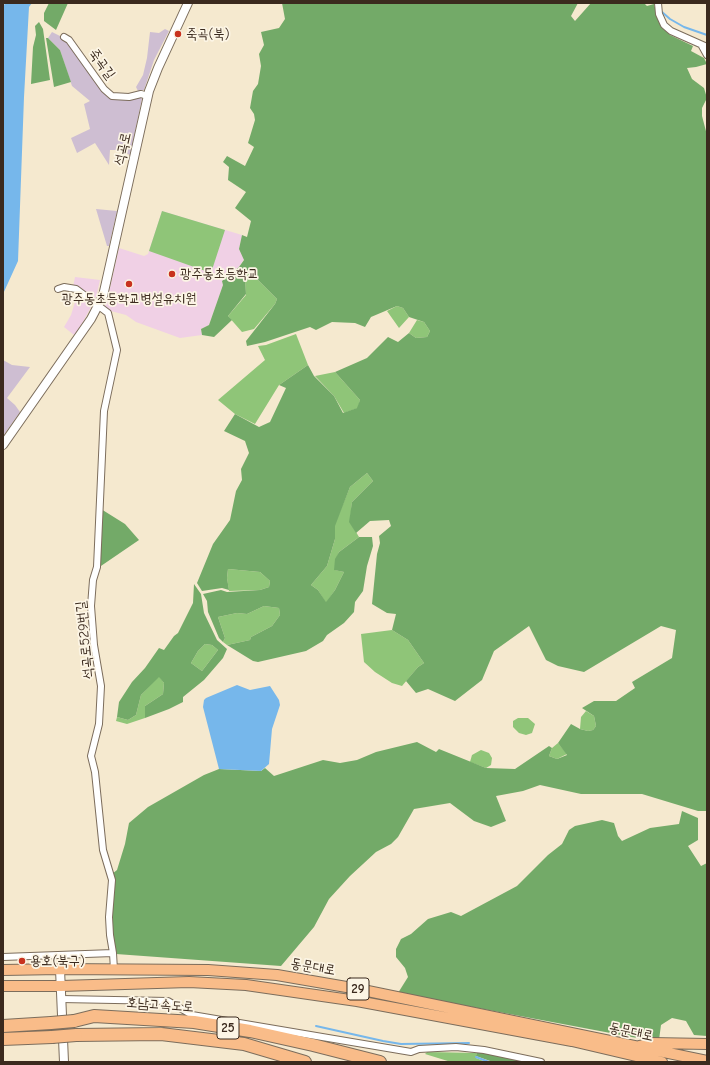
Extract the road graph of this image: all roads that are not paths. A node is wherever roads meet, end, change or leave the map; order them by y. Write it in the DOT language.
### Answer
graph roads {
  1 [pos="188,3"];
  2 [pos="658,3"];
  3 [pos="64,37"];
  4 [pos="704,47"];
  5 [pos="707,55"];
  6 [pos="148,96"];
  7 [pos="58,289"];
  8 [pos="98,306"];
  9 [pos="3,445"];
  10 [pos="113,953"];
  11 [pos="3,957"];
  12 [pos="60,969"];
  13 [pos="3,970"];
  14 [pos="114,970"];
  15 [pos="3,986"];
  16 [pos="61,986"];
  17 [pos="61,999"];
  18 [pos="3,1026"];
  19 [pos="3,1039"];
  20 [pos="244,1044"];
  21 [pos="707,1044"];
  22 [pos="634,1047"];
  23 [pos="64,1062"];
  24 [pos="274,1062"];
  25 [pos="305,1062"];
  26 [pos="380,1062"];
  27 [pos="541,1062"];
  28 [pos="662,1062"];
  29 [pos="707,1062"];
  1 -- 6 [label="street, 석곡로"];
  2 -- 4 [label="street"];
  3 -- 6 [label="street, 죽곡길"];
  4 -- 5 [label="street"];
  6 -- 8 [label="street, 석곡로"];
  7 -- 8 [label="street"];
  8 -- 9 [label="street, 석곡로"];
  8 -- 10 [label="street, 석곡로529번길"];
  10 -- 11 [label="street"];
  10 -- 14 [label="street, 석곡로529번길"];
  12 -- 13 [label="main road, 동문대로 / 29"];
  12 -- 14 [label="main road, 동문대로 / 29"];
  12 -- 16 [label="street"];
  14 -- 22 [label="main road, 동문대로 / 29"];
  15 -- 16 [label="main road, 동문대로 / 29"];
  16 -- 17 [label="street"];
  16 -- 28 [label="main road, 동문대로 / 29"];
  17 -- 23 [label="street"];
  17 -- 27 [label="street"];
  18 -- 26 [label="highway, 호남고속도로 / 25, bridge"];
  19 -- 20 [label="highway, 호남고속도로 / 25, bridge"];
  20 -- 24 [label="highway, 호남고속도로"];
  20 -- 25 [label="highway, 호남고속도로 / 25"];
  21 -- 22 [label="main road"];
  22 -- 29 [label="main road, 동문대로 / 29"];
}
